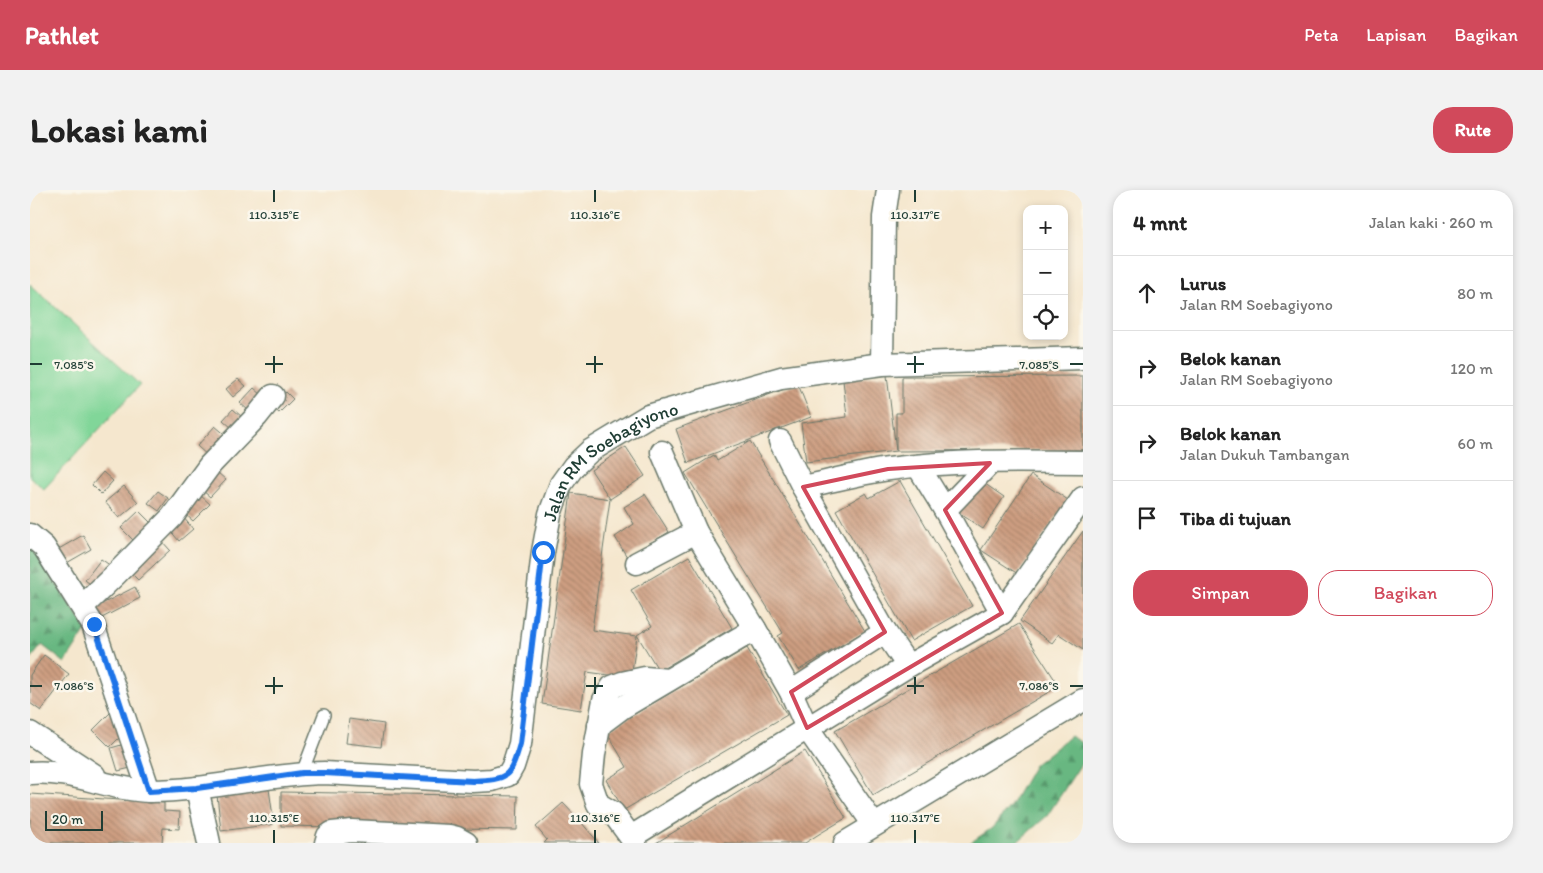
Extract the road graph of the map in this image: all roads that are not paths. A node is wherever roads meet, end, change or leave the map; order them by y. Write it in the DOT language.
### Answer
graph roads {
  1 [pos="888,190"];
  2 [pos="1083,358"];
  3 [pos="882,364"];
  4 [pos="274,396"];
  5 [pos="780,441"];
  6 [pos="662,452"];
  7 [pos="1083,462"];
  8 [pos="990,463"];
  9 [pos="918,466"];
  10 [pos="803,487"];
  11 [pos="1083,498"];
  12 [pos="945,510"];
  13 [pos="696,532"];
  14 [pos="30,535"];
  15 [pos="637,563"];
  16 [pos="83,606"];
  17 [pos="1002,613"];
  18 [pos="755,629"];
  19 [pos="885,632"];
  20 [pos="908,666"];
  21 [pos="791,692"];
  22 [pos="1083,700"];
  23 [pos="324,715"];
  24 [pos="807,728"];
  25 [pos="30,733"];
  26 [pos="30,773"];
  27 [pos="302,773"];
  28 [pos="108,784"];
  29 [pos="197,788"];
  30 [pos="149,791"];
  31 [pos="874,825"];
  32 [pos="377,838"];
  33 [pos="327,840"];
  34 [pos="633,840"];
  35 [pos="209,843"];
  36 [pos="466,843"];
  37 [pos="845,843"];
  1 -- 3 [label="street"];
  2 -- 3 [label="street, Jalan RM Soebagiyono"];
  3 -- 27 [label="street, Jalan RM Soebagiyono"];
  4 -- 16 [label="street"];
  5 -- 10 [label="street"];
  6 -- 13 [label="street"];
  7 -- 8 [label="street"];
  8 -- 9 [label="street"];
  8 -- 12 [label="street"];
  9 -- 10 [label="street"];
  9 -- 12 [label="street"];
  10 -- 19 [label="street"];
  11 -- 17 [label="street"];
  12 -- 17 [label="street"];
  13 -- 15 [label="street"];
  13 -- 18 [label="street"];
  14 -- 16 [label="street"];
  16 -- 30 [label="street"];
  17 -- 20 [label="street"];
  18 -- 21 [label="street"];
  18 -- 34 [label="street"];
  19 -- 20 [label="street"];
  19 -- 21 [label="street"];
  20 -- 24 [label="street"];
  21 -- 24 [label="street"];
  22 -- 31 [label="street"];
  23 -- 27 [label="lane"];
  24 -- 31 [label="street"];
  24 -- 34 [label="street"];
  25 -- 28 [label="street"];
  26 -- 28 [label="street, Jalan RM Soebagiyono"];
  27 -- 29 [label="street, Jalan RM Soebagiyono"];
  28 -- 30 [label="street, Jalan RM Soebagiyono"];
  29 -- 30 [label="street, Jalan RM Soebagiyono"];
  29 -- 35 [label="street"];
  31 -- 37 [label="street"];
  32 -- 33 [label="street"];
  32 -- 36 [label="street"];
}
